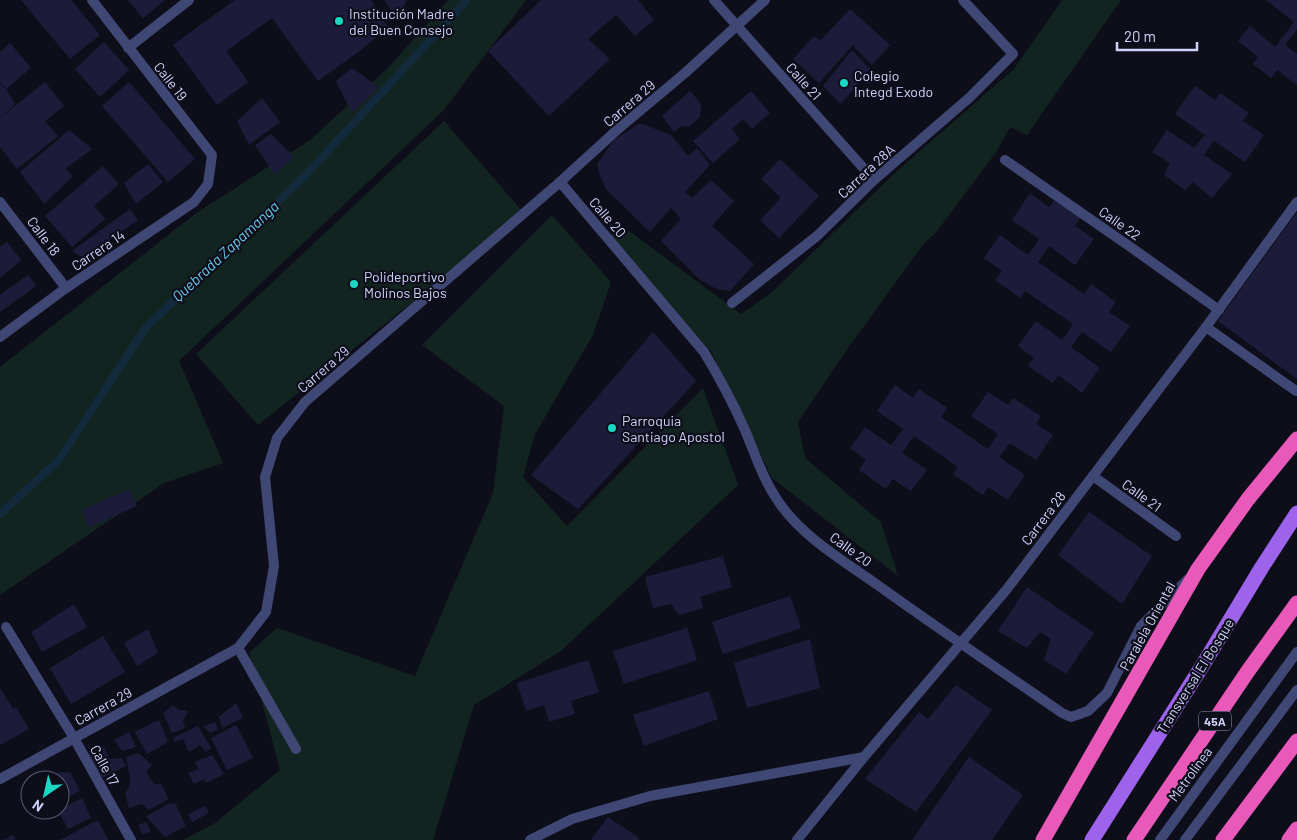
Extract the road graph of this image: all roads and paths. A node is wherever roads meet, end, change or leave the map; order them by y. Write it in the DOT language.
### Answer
graph roads {
  1 [pos="92,0"];
  2 [pos="189,0"];
  3 [pos="714,0"];
  4 [pos="765,0"];
  5 [pos="963,0"];
  6 [pos="736,25"];
  7 [pos="128,48"];
  8 [pos="1005,160"];
  9 [pos="874,180"];
  10 [pos="560,182"];
  11 [pos="208,184"];
  12 [pos="0,202"];
  13 [pos="1297,202"];
  14 [pos="66,288"];
  15 [pos="732,303"];
  16 [pos="1219,310"];
  17 [pos="1206,327"];
  18 [pos="0,337"];
  19 [pos="1296,391"];
  20 [pos="1297,439"];
  21 [pos="1093,476"];
  22 [pos="1297,513"];
  23 [pos="1176,536"];
  24 [pos="1198,568"];
  25 [pos="1297,603"];
  26 [pos="6,627"];
  27 [pos="960,644"];
  28 [pos="238,648"];
  29 [pos="1297,652"];
  30 [pos="1297,690"];
  31 [pos="74,738"];
  32 [pos="1297,740"];
  33 [pos="296,749"];
  34 [pos="864,756"];
  35 [pos="0,779"];
  36 [pos="1297,829"];
  37 [pos="131,840"];
  38 [pos="530,840"];
  39 [pos="797,840"];
  40 [pos="1044,840"];
  41 [pos="1092,840"];
  42 [pos="1134,840"];
  43 [pos="1160,840"];
  44 [pos="1185,840"];
  45 [pos="1223,840"];
  46 [pos="1289,840"];
  1 -- 7 [label="street, Calle 19"];
  2 -- 7 [label="street"];
  3 -- 6 [label="street, Calle 21"];
  4 -- 6 [label="street, Carrera 29"];
  5 -- 9 [label="street, Carrera 28A"];
  6 -- 9 [label="street, Calle 21"];
  6 -- 10 [label="street, Carrera 29"];
  7 -- 11 [label="street, Calle 19"];
  8 -- 16 [label="street, Calle 22"];
  9 -- 15 [label="street, Carrera 28A"];
  10 -- 27 [label="street, Calle 20"];
  10 -- 28 [label="street, Carrera 29"];
  11 -- 14 [label="street, Carrera 14"];
  12 -- 14 [label="street, Calle 18"];
  13 -- 16 [label="street, Carrera 28"];
  14 -- 18 [label="street, Carrera 14"];
  16 -- 17 [label="street, Carrera 28"];
  17 -- 19 [label="street"];
  17 -- 21 [label="street, Carrera 28"];
  20 -- 24 [label="highway, Paralela Oriental"];
  21 -- 23 [label="street, Calle 21"];
  21 -- 27 [label="street, Carrera 28"];
  22 -- 41 [label="main road, Transversal El Bosque"];
  24 -- 27 [label="street, Calle 20"];
  24 -- 40 [label="highway, Paralela Oriental"];
  25 -- 42 [label="highway, 45A"];
  26 -- 31 [label="street, Calle 17"];
  27 -- 34 [label="street, Carrera 28"];
  28 -- 31 [label="street, Carrera 29"];
  28 -- 33 [label="street"];
  29 -- 43 [label="street, Metrolínea"];
  30 -- 44 [label="street"];
  31 -- 35 [label="street, Carrera 29"];
  31 -- 37 [label="street, Calle 17"];
  32 -- 45 [label="highway"];
  34 -- 38 [label="street"];
  34 -- 39 [label="street, Carrera 28"];
  36 -- 46 [label="highway"];
}
